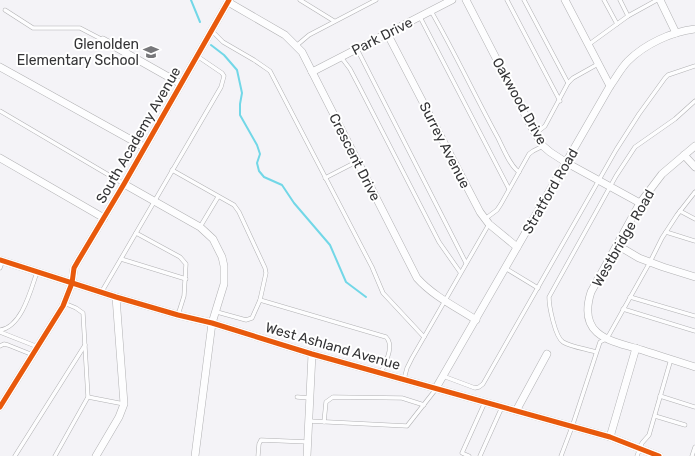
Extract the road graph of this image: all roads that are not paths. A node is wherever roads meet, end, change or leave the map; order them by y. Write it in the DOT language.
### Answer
graph roads {
  1 [pos="300,0"];
  2 [pos="376,0"];
  3 [pos="452,0"];
  4 [pos="466,0"];
  5 [pos="507,0"];
  6 [pos="524,0"];
  7 [pos="565,0"];
  8 [pos="604,0"];
  9 [pos="620,0"];
  10 [pos="658,0"];
  11 [pos="228,1"];
  12 [pos="5,10"];
  13 [pos="431,10"];
  14 [pos="419,16"];
  15 [pos="628,16"];
  16 [pos="334,22"];
  17 [pos="617,24"];
  18 [pos="695,29"];
  19 [pos="211,30"];
  20 [pos="387,33"];
  21 [pos="676,33"];
  22 [pos="103,40"];
  23 [pos="588,45"];
  24 [pos="296,46"];
  25 [pos="357,49"];
  26 [pos="196,56"];
  27 [pos="341,57"];
  28 [pos="598,64"];
  29 [pos="695,66"];
  30 [pos="0,67"];
  31 [pos="312,72"];
  32 [pos="181,84"];
  33 [pos="568,84"];
  34 [pos="610,86"];
  35 [pos="560,100"];
  36 [pos="695,101"];
  37 [pos="0,110"];
  38 [pos="535,133"];
  39 [pos="543,146"];
  40 [pos="695,146"];
  41 [pos="144,147"];
  42 [pos="684,155"];
  43 [pos="0,158"];
  44 [pos="358,161"];
  45 [pos="566,163"];
  46 [pos="695,167"];
  47 [pos="172,170"];
  48 [pos="519,172"];
  49 [pos="325,178"];
  50 [pos="599,180"];
  51 [pos="124,184"];
  52 [pos="611,187"];
  53 [pos="509,189"];
  54 [pos="695,192"];
  55 [pos="218,197"];
  56 [pos="154,201"];
  57 [pos="640,203"];
  58 [pos="680,211"];
  59 [pos="104,218"];
  60 [pos="695,219"];
  61 [pos="487,222"];
  62 [pos="200,227"];
  63 [pos="666,232"];
  64 [pos="136,233"];
  65 [pos="695,241"];
  66 [pos="617,245"];
  67 [pos="517,246"];
  68 [pos="1,260"];
  69 [pos="121,260"];
  70 [pos="650,262"];
  71 [pos="466,263"];
  72 [pos="0,268"];
  73 [pos="505,268"];
  74 [pos="37,272"];
  75 [pos="460,272"];
  76 [pos="695,277"];
  77 [pos="186,279"];
  78 [pos="72,284"];
  79 [pos="538,288"];
  80 [pos="101,293"];
  81 [pos="116,297"];
  82 [pos="630,297"];
  83 [pos="260,300"];
  84 [pos="444,300"];
  85 [pos="64,303"];
  86 [pos="623,309"];
  87 [pos="217,312"];
  88 [pos="178,315"];
  89 [pos="695,316"];
  90 [pos="476,320"];
  91 [pos="212,323"];
  92 [pos="0,331"];
  93 [pos="695,331"];
  94 [pos="424,337"];
  95 [pos="606,339"];
  96 [pos="85,344"];
  97 [pos="0,346"];
  98 [pos="38,347"];
  99 [pos="636,348"];
  100 [pos="596,352"];
  101 [pos="312,354"];
  102 [pos="547,354"];
  103 [pos="32,355"];
  104 [pos="671,359"];
  105 [pos="695,366"];
  106 [pos="381,373"];
  107 [pos="443,376"];
  108 [pos="404,379"];
  109 [pos="436,388"];
  110 [pos="660,396"];
  111 [pos="88,397"];
  112 [pos="297,397"];
  113 [pos="310,398"];
  114 [pos="485,402"];
  115 [pos="124,404"];
  116 [pos="424,405"];
  117 [pos="0,407"];
  118 [pos="502,407"];
  119 [pos="695,407"];
  120 [pos="516,411"];
  121 [pos="655,416"];
  122 [pos="309,421"];
  123 [pos="324,422"];
  124 [pos="685,425"];
  125 [pos="572,427"];
  126 [pos="610,437"];
  127 [pos="308,442"];
  128 [pos="695,446"];
  129 [pos="639,448"];
  130 [pos="15,456"];
  131 [pos="55,456"];
  132 [pos="96,456"];
  133 [pos="195,456"];
  134 [pos="258,456"];
  135 [pos="307,456"];
  136 [pos="469,456"];
  137 [pos="480,456"];
  138 [pos="561,456"];
  139 [pos="637,456"];
  140 [pos="660,456"];
  141 [pos="692,456"];
  1 -- 16 [label="lane"];
  2 -- 16 [label="lane"];
  3 -- 13 [label="street, Park Drive"];
  4 -- 38 [label="street, Oakwood Drive"];
  5 -- 35 [label="lane"];
  6 -- 33 [label="lane"];
  7 -- 23 [label="street"];
  8 -- 17 [label="lane"];
  9 -- 15 [label="lane"];
  10 -- 15 [label="lane"];
  10 -- 21 [label="street"];
  11 -- 19 [label="street, South Academy Avenue"];
  11 -- 24 [label="street, Crescent Drive"];
  12 -- 22 [label="lane"];
  13 -- 14 [label="street, Park Drive"];
  13 -- 48 [label="lane"];
  14 -- 20 [label="street, Park Drive"];
  14 -- 53 [label="lane"];
  15 -- 17 [label="lane"];
  16 -- 24 [label="lane"];
  17 -- 23 [label="lane"];
  18 -- 21 [label="street, Stratford Road"];
  19 -- 26 [label="street, South Academy Avenue"];
  19 -- 49 [label="lane"];
  20 -- 25 [label="street, Park Drive"];
  20 -- 61 [label="street, Surrey Avenue"];
  21 -- 34 [label="street, Stratford Road"];
  22 -- 32 [label="street"];
  23 -- 28 [label="street"];
  24 -- 31 [label="street, Crescent Drive"];
  25 -- 27 [label="street, Park Drive"];
  25 -- 71 [label="lane"];
  26 -- 32 [label="street, South Academy Avenue"];
  26 -- 47 [label="lane"];
  27 -- 31 [label="street, Park Drive"];
  27 -- 75 [label="lane"];
  28 -- 33 [label="lane"];
  28 -- 34 [label="street"];
  29 -- 50 [label="lane"];
  30 -- 41 [label="street"];
  31 -- 44 [label="street, Crescent Drive"];
  32 -- 41 [label="street, South Academy Avenue"];
  33 -- 35 [label="lane"];
  34 -- 45 [label="street, Stratford Road"];
  35 -- 38 [label="lane"];
  36 -- 52 [label="lane"];
  37 -- 51 [label="lane"];
  38 -- 39 [label="street, Oakwood Drive"];
  39 -- 45 [label="street, Oakwood Drive"];
  39 -- 48 [label="lane"];
  40 -- 42 [label="street, Westbridge Road"];
  41 -- 51 [label="street, South Academy Avenue"];
  42 -- 46 [label="street"];
  42 -- 57 [label="street, Westbridge Road"];
  43 -- 59 [label="street"];
  44 -- 49 [label="lane"];
  44 -- 84 [label="street, Crescent Drive"];
  45 -- 50 [label="street, Oakwood Drive"];
  45 -- 67 [label="street, Stratford Road"];
  47 -- 55 [label="lane"];
  47 -- 56 [label="lane"];
  48 -- 53 [label="lane"];
  49 -- 94 [label="lane"];
  50 -- 52 [label="street, Oakwood Drive"];
  50 -- 79 [label="lane"];
  51 -- 56 [label="street"];
  51 -- 59 [label="street, South Academy Avenue"];
  52 -- 57 [label="street, Oakwood Drive"];
  52 -- 100 [label="lane"];
  53 -- 61 [label="lane"];
  54 -- 58 [label="lane"];
  55 -- 62 [label="lane"];
  55 -- 83 [label="lane"];
  56 -- 62 [label="street"];
  56 -- 64 [label="lane"];
  57 -- 66 [label="street, Westbridge Road"];
  58 -- 60 [label="lane"];
  58 -- 63 [label="lane"];
  59 -- 78 [label="street, South Academy Avenue"];
  61 -- 67 [label="street, Surrey Avenue"];
  61 -- 71 [label="lane"];
  62 -- 87 [label="street"];
  63 -- 65 [label="lane"];
  63 -- 70 [label="lane"];
  64 -- 69 [label="lane"];
  64 -- 77 [label="lane"];
  66 -- 70 [label="street"];
  66 -- 95 [label="street, Westbridge Road"];
  67 -- 73 [label="street, Stratford Road"];
  68 -- 72 [label="lane"];
  68 -- 74 [label="street, West Ashland Avenue"];
  69 -- 77 [label="lane"];
  69 -- 80 [label="lane"];
  70 -- 76 [label="street"];
  70 -- 82 [label="lane"];
  71 -- 75 [label="lane"];
  73 -- 79 [label="lane"];
  73 -- 90 [label="street, Stratford Road"];
  74 -- 78 [label="street, West Ashland Avenue"];
  74 -- 92 [label="lane"];
  75 -- 84 [label="lane"];
  77 -- 88 [label="lane"];
  78 -- 80 [label="street, West Ashland Avenue"];
  78 -- 85 [label="street, South Academy Avenue"];
  79 -- 107 [label="lane"];
  80 -- 81 [label="street, West Ashland Avenue"];
  81 -- 88 [label="street, West Ashland Avenue"];
  81 -- 115 [label="street"];
  82 -- 86 [label="lane"];
  82 -- 89 [label="lane"];
  83 -- 87 [label="lane"];
  83 -- 106 [label="lane"];
  84 -- 90 [label="street, Crescent Drive"];
  84 -- 94 [label="lane"];
  85 -- 96 [label="lane"];
  85 -- 98 [label="street, South Academy Avenue"];
  86 -- 93 [label="lane"];
  86 -- 95 [label="lane"];
  87 -- 91 [label="street"];
  88 -- 91 [label="street, West Ashland Avenue"];
  90 -- 107 [label="street, Stratford Road"];
  91 -- 101 [label="street, West Ashland Avenue"];
  91 -- 133 [label="street"];
  92 -- 98 [label="lane"];
  94 -- 108 [label="lane"];
  95 -- 99 [label="street"];
  95 -- 100 [label="lane"];
  96 -- 111 [label="lane"];
  96 -- 130 [label="lane"];
  97 -- 103 [label="lane"];
  98 -- 103 [label="street, South Academy Avenue"];
  99 -- 104 [label="street"];
  99 -- 126 [label="street"];
  100 -- 125 [label="lane"];
  101 -- 106 [label="street, West Ashland Avenue"];
  101 -- 113 [label="street"];
  102 -- 120 [label="street"];
  103 -- 117 [label="street, South Academy Avenue"];
  104 -- 105 [label="street"];
  104 -- 110 [label="lane"];
  106 -- 108 [label="street, West Ashland Avenue"];
  107 -- 109 [label="street, Stratford Road"];
  108 -- 109 [label="street, West Ashland Avenue"];
  109 -- 114 [label="street, West Ashland Avenue"];
  109 -- 116 [label="lane"];
  110 -- 119 [label="lane"];
  110 -- 121 [label="lane"];
  111 -- 115 [label="lane"];
  111 -- 131 [label="lane"];
  112 -- 113 [label="lane"];
  113 -- 122 [label="street"];
  114 -- 118 [label="street, West Ashland Avenue"];
  114 -- 136 [label="lane"];
  115 -- 132 [label="street"];
  116 -- 123 [label="lane"];
  116 -- 123 [label="lane"];
  118 -- 120 [label="street, West Ashland Avenue"];
  118 -- 137 [label="lane"];
  120 -- 125 [label="street, West Ashland Avenue"];
  121 -- 124 [label="lane"];
  121 -- 129 [label="lane"];
  122 -- 123 [label="lane"];
  122 -- 127 [label="street"];
  125 -- 126 [label="street, West Ashland Avenue"];
  125 -- 138 [label="lane"];
  126 -- 129 [label="street, West Ashland Avenue"];
  127 -- 134 [label="lane"];
  127 -- 135 [label="street"];
  128 -- 141 [label="lane"];
  129 -- 139 [label="lane"];
  129 -- 140 [label="street, West Ashland Avenue"];
}
